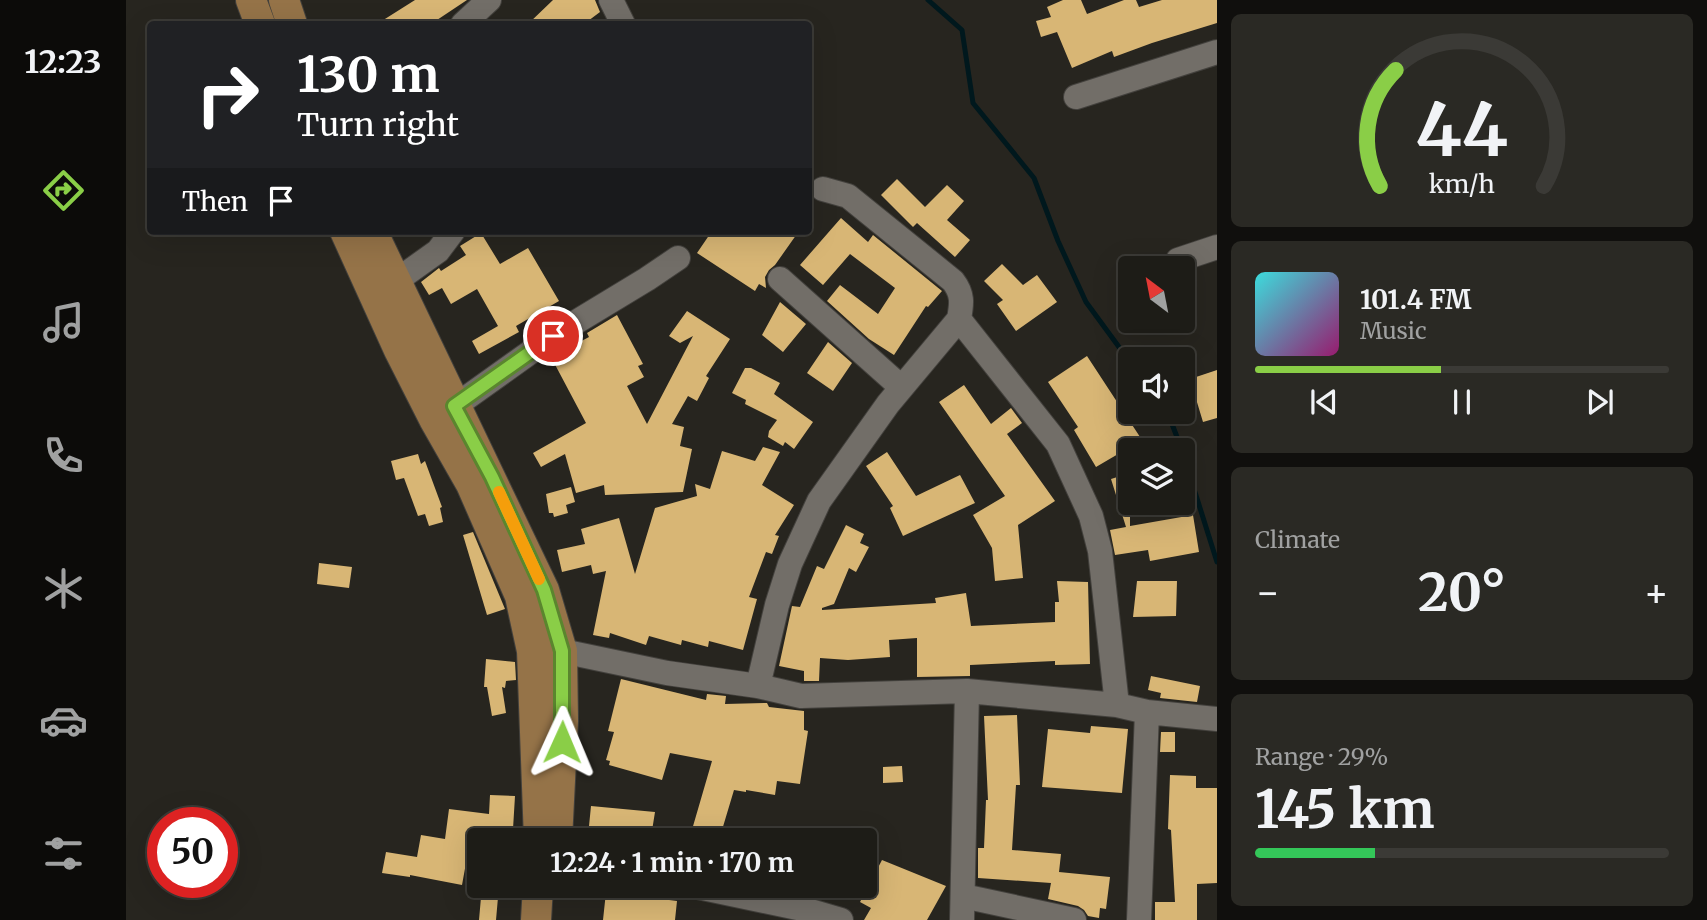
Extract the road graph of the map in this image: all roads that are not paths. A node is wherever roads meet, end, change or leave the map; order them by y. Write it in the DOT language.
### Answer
graph roads {
  1 [pos="251,0"];
  2 [pos="284,0"];
  3 [pos="489,0"];
  4 [pos="611,0"];
  5 [pos="259,21"];
  6 [pos="291,21"];
  7 [pos="466,21"];
  8 [pos="622,21"];
  9 [pos="1217,52"];
  10 [pos="1076,97"];
  11 [pos="823,189"];
  12 [pos="347,235"];
  13 [pos="374,235"];
  14 [pos="450,235"];
  15 [pos="1217,247"];
  16 [pos="1190,256"];
  17 [pos="678,258"];
  18 [pos="780,279"];
  19 [pos="396,281"];
  20 [pos="959,318"];
  21 [pos="901,387"];
  22 [pos="454,406"];
  23 [pos="562,651"];
  24 [pos="758,687"];
  25 [pos="967,691"];
  26 [pos="1117,705"];
  27 [pos="1147,712"];
  28 [pos="1217,719"];
  29 [pos="548,784"];
  30 [pos="541,828"];
  31 [pos="554,828"];
  32 [pos="537,898"];
  33 [pos="553,898"];
  34 [pos="752,898"];
  35 [pos="962,908"];
  36 [pos="536,920"];
  37 [pos="552,920"];
  38 [pos="841,920"];
  39 [pos="1074,920"];
  40 [pos="1139,920"];
  1 -- 5 [label="main road"];
  2 -- 6 [label="main road"];
  3 -- 7 [label="street"];
  4 -- 8 [label="street"];
  9 -- 10 [label="street"];
  11 -- 20 [label="street"];
  12 -- 29 [label="main road"];
  13 -- 19 [label="main road"];
  14 -- 19 [label="street"];
  15 -- 16 [label="street"];
  17 -- 22 [label="street"];
  18 -- 21 [label="street"];
  19 -- 22 [label="main road"];
  20 -- 21 [label="street"];
  20 -- 26 [label="street"];
  21 -- 24 [label="street"];
  22 -- 23 [label="main road"];
  23 -- 24 [label="street"];
  23 -- 29 [label="main road"];
  24 -- 25 [label="street"];
  25 -- 26 [label="street"];
  25 -- 35 [label="street"];
  26 -- 27 [label="street"];
  27 -- 28 [label="street"];
  27 -- 40 [label="street"];
  29 -- 30 [label="main road"];
  29 -- 31 [label="main road"];
  32 -- 36 [label="main road"];
  33 -- 37 [label="main road"];
  34 -- 38 [label="street"];
  35 -- 39 [label="street"];
}
